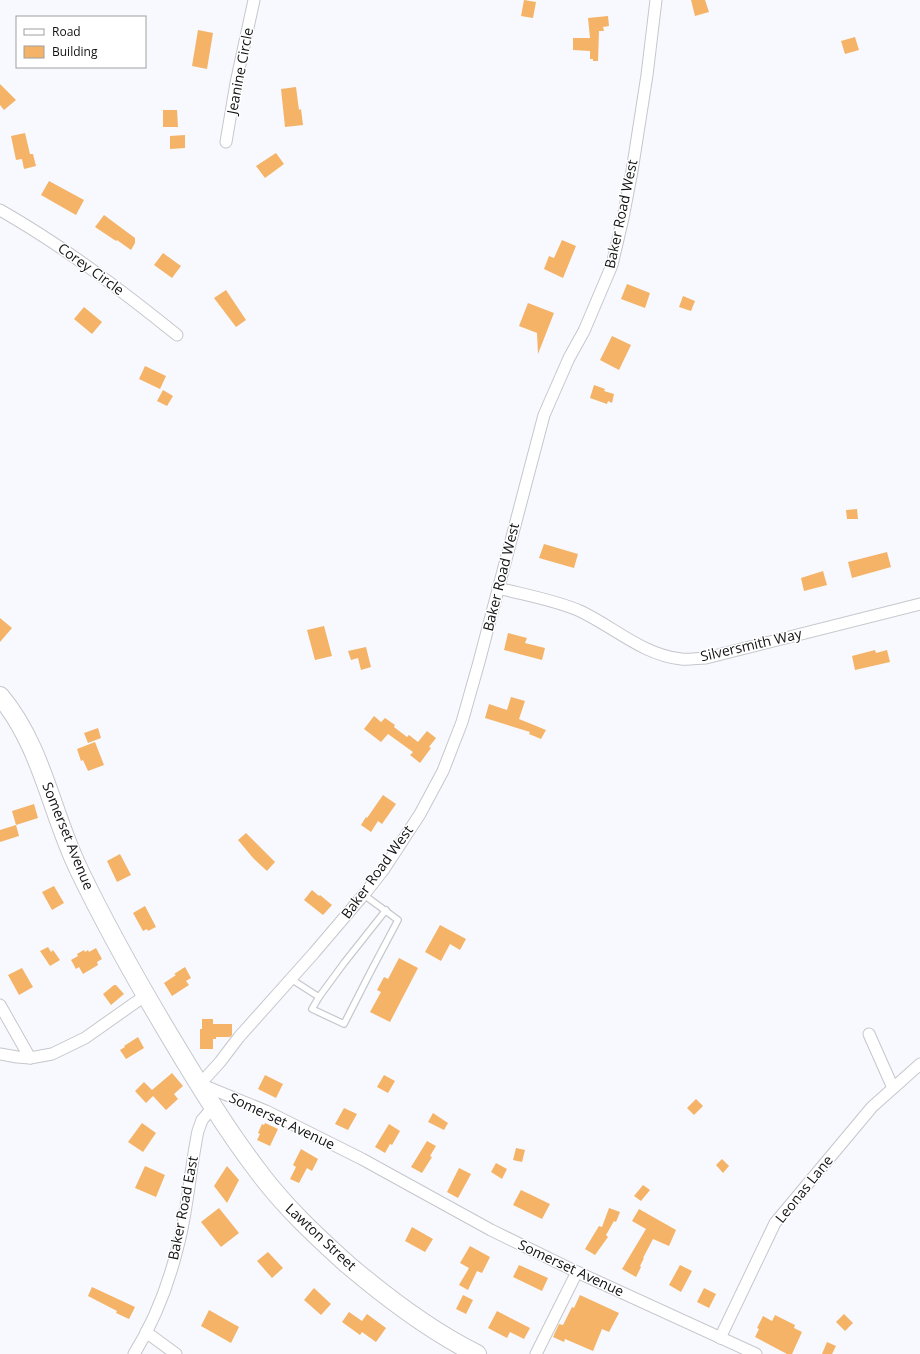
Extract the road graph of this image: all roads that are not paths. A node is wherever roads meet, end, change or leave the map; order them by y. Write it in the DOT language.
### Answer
graph roads {
  1 [pos="254,0"];
  2 [pos="656,0"];
  3 [pos="226,142"];
  4 [pos="0,210"];
  5 [pos="177,335"];
  6 [pos="498,588"];
  7 [pos="920,604"];
  8 [pos="0,696"];
  9 [pos="364,895"];
  10 [pos="386,910"];
  11 [pos="291,979"];
  12 [pos="146,995"];
  13 [pos="319,997"];
  14 [pos="0,1005"];
  15 [pos="869,1034"];
  16 [pos="0,1054"];
  17 [pos="30,1058"];
  18 [pos="920,1064"];
  19 [pos="200,1084"];
  20 [pos="893,1088"];
  21 [pos="214,1106"];
  22 [pos="576,1272"];
  23 [pos="146,1332"];
  24 [pos="720,1338"];
  25 [pos="134,1354"];
  26 [pos="176,1354"];
  27 [pos="477,1354"];
  28 [pos="536,1354"];
  29 [pos="756,1354"];
  1 -- 3 [label="street, Jeanine Circle"];
  2 -- 6 [label="street, Baker Road West"];
  4 -- 5 [label="street, Corey Circle"];
  6 -- 7 [label="street, Silversmith Way"];
  6 -- 9 [label="street, Baker Road West"];
  8 -- 12 [label="main road, Somerset Avenue"];
  9 -- 10 [label="lane"];
  9 -- 11 [label="street, Baker Road West"];
  10 -- 13 [label="lane"];
  10 -- 13 [label="lane"];
  11 -- 13 [label="lane"];
  11 -- 19 [label="street, Baker Road West"];
  12 -- 17 [label="street"];
  12 -- 19 [label="main road, Somerset Avenue"];
  14 -- 17 [label="street"];
  15 -- 20 [label="street"];
  16 -- 17 [label="street"];
  18 -- 20 [label="street, Leonas Lane"];
  19 -- 21 [label="main road, Lawton Street"];
  19 -- 22 [label="street, Somerset Avenue"];
  20 -- 24 [label="street, Leonas Lane"];
  21 -- 23 [label="street, Baker Road East"];
  21 -- 27 [label="main road, Lawton Street"];
  22 -- 24 [label="street, Somerset Avenue"];
  22 -- 28 [label="street"];
  23 -- 25 [label="street, Baker Road East"];
  23 -- 26 [label="street"];
  24 -- 29 [label="street, Somerset Avenue"];
}
